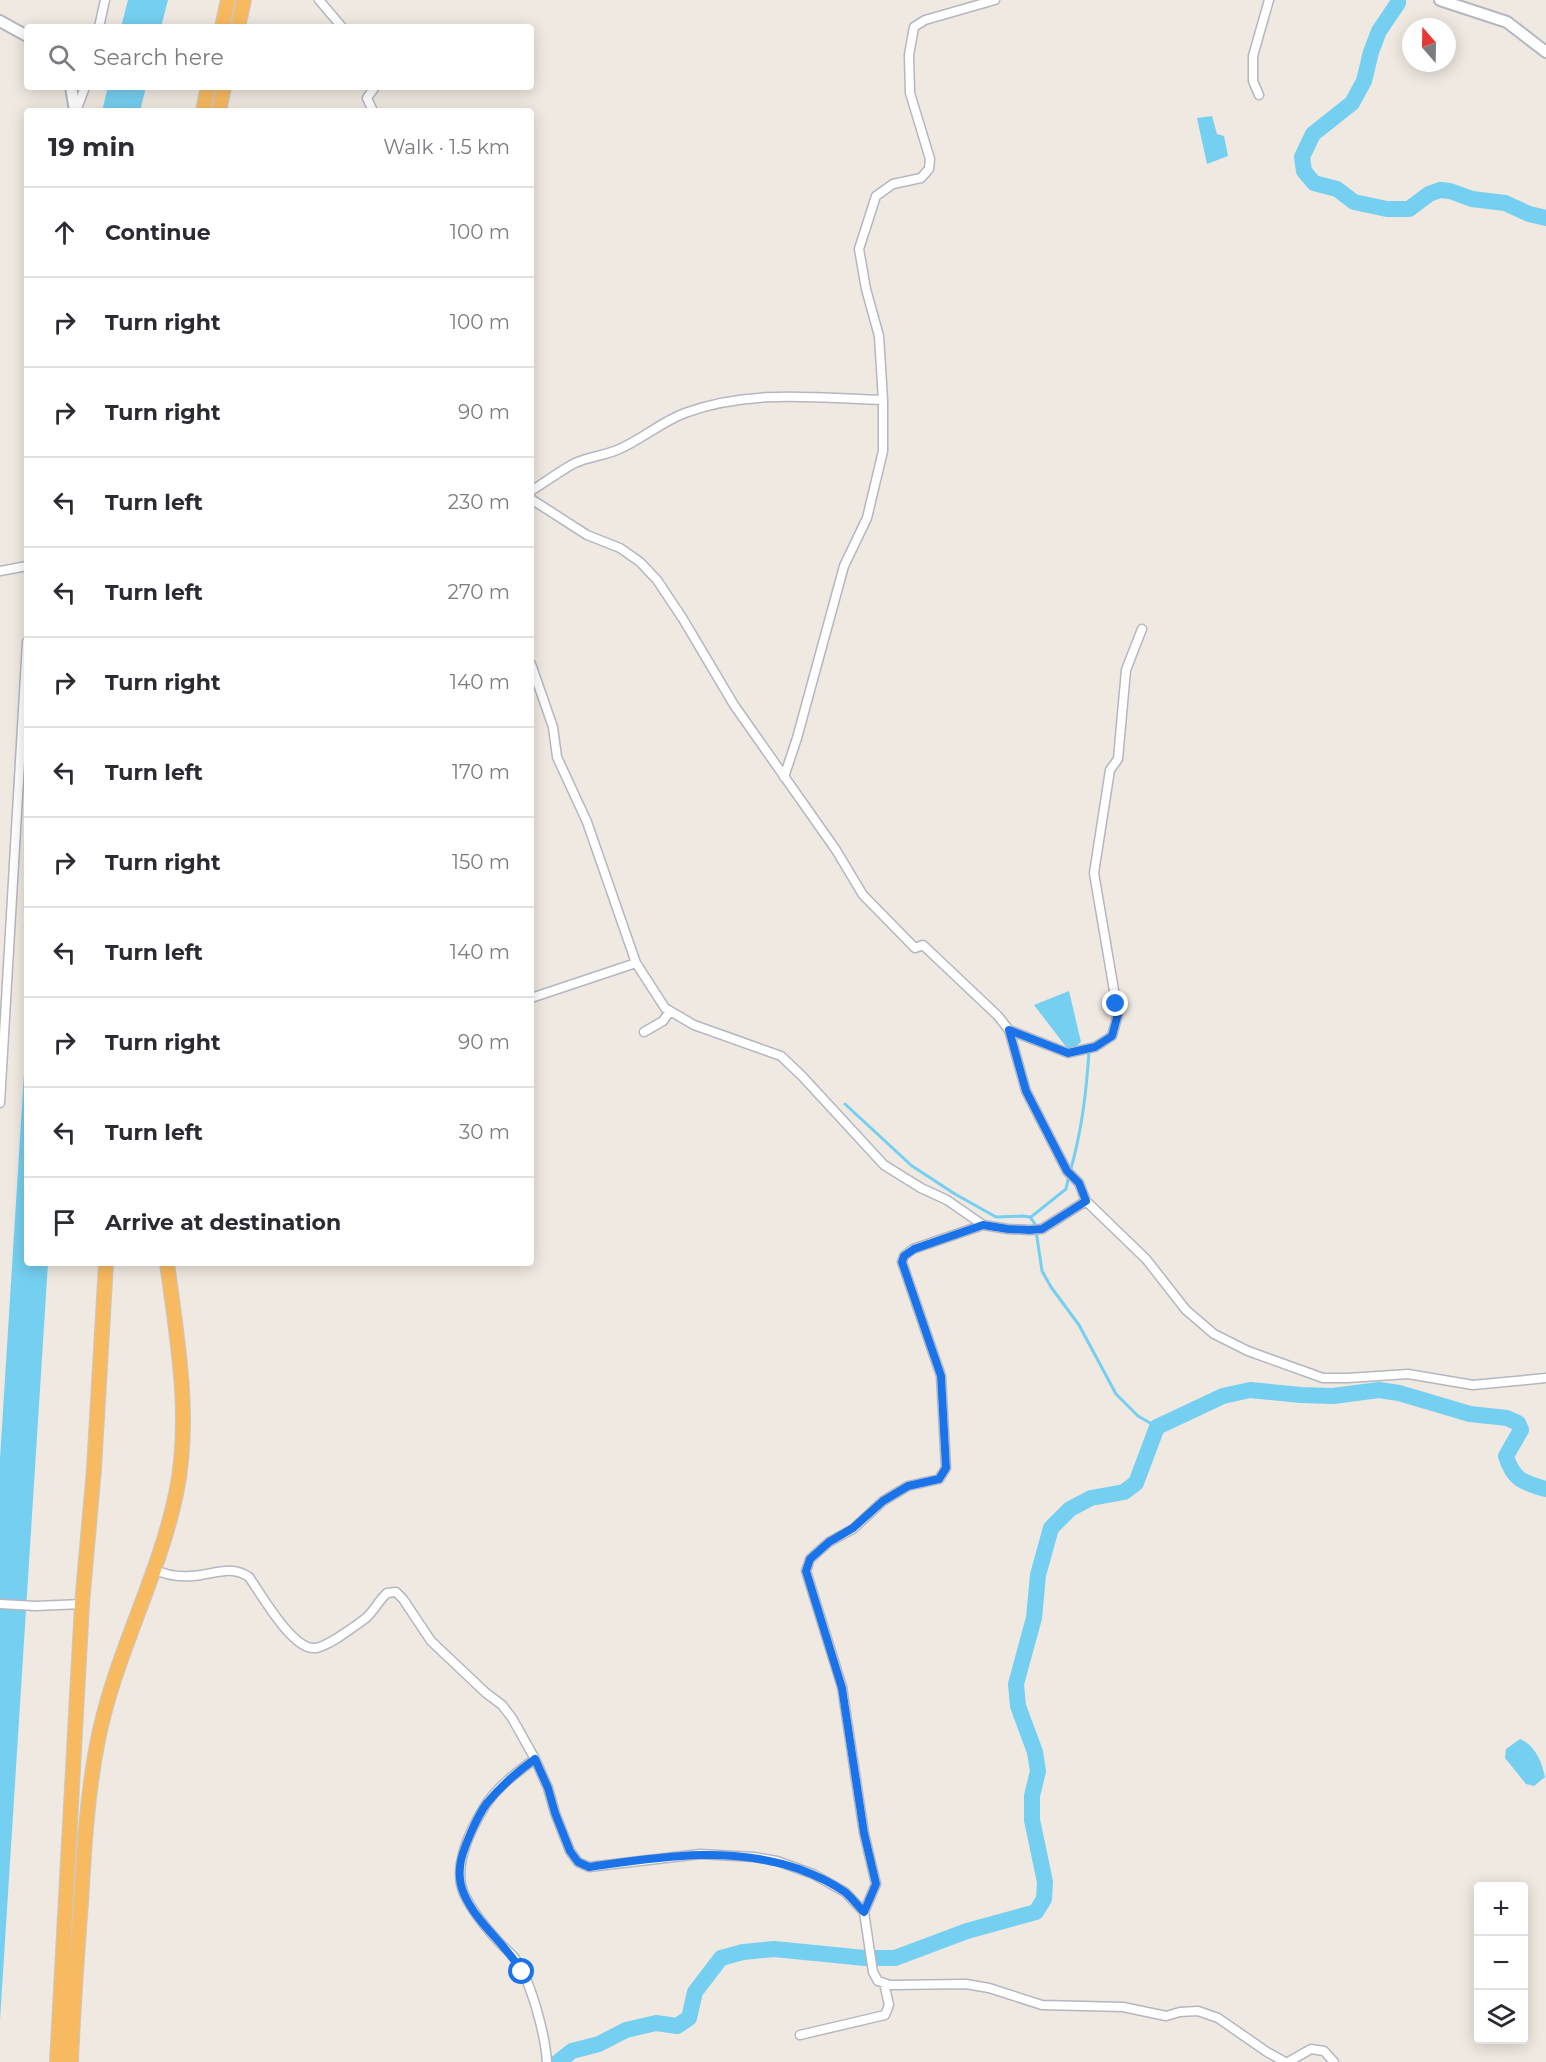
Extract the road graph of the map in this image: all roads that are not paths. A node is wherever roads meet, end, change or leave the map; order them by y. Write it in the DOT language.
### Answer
graph roads {
  1 [pos="105,0"];
  2 [pos="228,0"];
  3 [pos="244,0"];
  4 [pos="320,0"];
  5 [pos="994,0"];
  6 [pos="1269,0"];
  7 [pos="1440,0"];
  8 [pos="0,21"];
  9 [pos="100,24"];
  10 [pos="223,24"];
  11 [pos="239,24"];
  12 [pos="340,24"];
  13 [pos="24,34"];
  14 [pos="1546,52"];
  15 [pos="72,90"];
  16 [pos="84,90"];
  17 [pos="207,90"];
  18 [pos="223,90"];
  19 [pos="373,90"];
  20 [pos="1259,94"];
  21 [pos="74,108"];
  22 [pos="76,108"];
  23 [pos="204,108"];
  24 [pos="220,108"];
  25 [pos="372,108"];
  26 [pos="883,400"];
  27 [pos="534,489"];
  28 [pos="534,501"];
  29 [pos="24,567"];
  30 [pos="0,572"];
  31 [pos="1142,629"];
  32 [pos="534,673"];
  33 [pos="24,692"];
  34 [pos="784,777"];
  35 [pos="636,963"];
  36 [pos="534,997"];
  37 [pos="670,1011"];
  38 [pos="1009,1030"];
  39 [pos="644,1032"];
  40 [pos="1,1078"];
  41 [pos="0,1103"];
  42 [pos="1086,1201"];
  43 [pos="983,1225"];
  44 [pos="106,1266"];
  45 [pos="167,1266"];
  46 [pos="1546,1378"];
  47 [pos="154,1569"];
  48 [pos="0,1604"];
  49 [pos="82,1604"];
  50 [pos="535,1759"];
  51 [pos="864,1912"];
  52 [pos="884,1983"];
  53 [pos="800,2035"];
  54 [pos="57,2062"];
  55 [pos="71,2062"];
  56 [pos="547,2062"];
  57 [pos="1286,2062"];
  58 [pos="1334,2062"];
  1 -- 9 [label="street"];
  2 -- 10 [label="highway"];
  3 -- 11 [label="highway"];
  4 -- 12 [label="street"];
  5 -- 26 [label="street"];
  6 -- 20 [label="street"];
  7 -- 14 [label="street"];
  8 -- 13 [label="street"];
  15 -- 21 [label="street"];
  16 -- 22 [label="street"];
  17 -- 23 [label="highway"];
  18 -- 24 [label="highway"];
  19 -- 25 [label="street"];
  26 -- 27 [label="street"];
  26 -- 34 [label="street"];
  28 -- 34 [label="street"];
  29 -- 30 [label="street"];
  31 -- 38 [label="street"];
  32 -- 35 [label="street"];
  33 -- 40 [label="street"];
  34 -- 38 [label="street"];
  35 -- 36 [label="street"];
  35 -- 37 [label="street"];
  37 -- 39 [label="street"];
  37 -- 43 [label="street"];
  38 -- 42 [label="street"];
  40 -- 41 [label="street"];
  42 -- 43 [label="street"];
  42 -- 46 [label="street"];
  43 -- 51 [label="street"];
  44 -- 49 [label="highway"];
  45 -- 47 [label="highway"];
  47 -- 50 [label="street"];
  47 -- 55 [label="highway"];
  48 -- 49 [label="street"];
  49 -- 54 [label="highway"];
  50 -- 51 [label="street"];
  50 -- 56 [label="street"];
  51 -- 52 [label="street"];
  52 -- 53 [label="street"];
  52 -- 57 [label="street"];
  57 -- 58 [label="street"];
}
